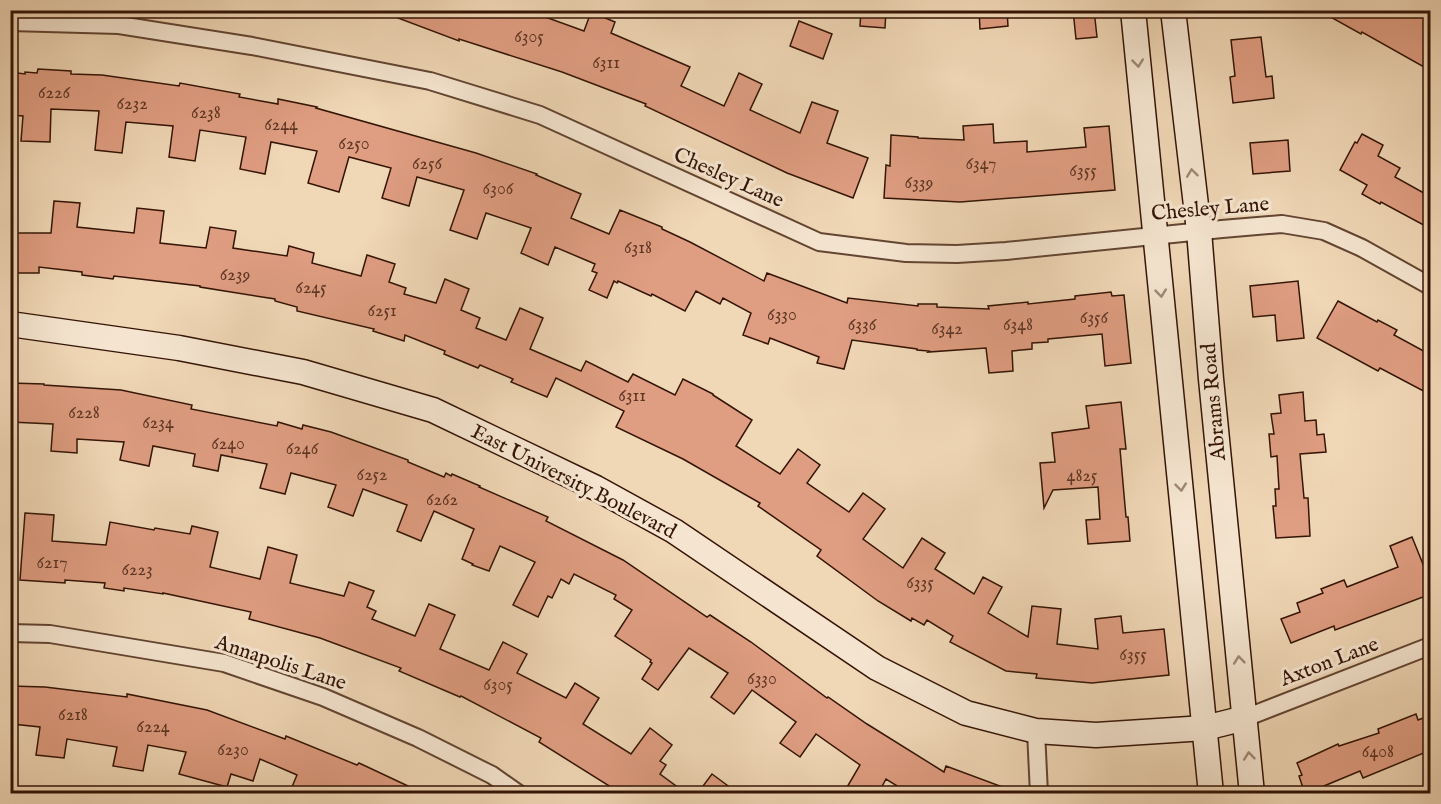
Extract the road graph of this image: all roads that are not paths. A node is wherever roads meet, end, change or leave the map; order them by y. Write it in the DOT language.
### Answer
graph roads {
  1 [pos="1133,10"];
  2 [pos="1173,10"];
  3 [pos="10,22"];
  4 [pos="1198,231"];
  5 [pos="1155,235"];
  6 [pos="1431,286"];
  7 [pos="10,324"];
  8 [pos="10,633"];
  9 [pos="1431,646"];
  10 [pos="1245,718"];
  11 [pos="1204,728"];
  12 [pos="1036,731"];
  13 [pos="519,794"];
  14 [pos="1039,794"];
  15 [pos="1211,794"];
  16 [pos="1252,794"];
  1 -- 5 [label="main road, Abrams Road, one-way"];
  4 -- 2 [label="main road, Abrams Road, one-way"];
  3 -- 5 [label="street, Chesley Lane"];
  4 -- 5 [label="street, Chesley Lane"];
  4 -- 6 [label="street, Chesley Lane"];
  10 -- 4 [label="main road, Abrams Road, one-way"];
  5 -- 11 [label="main road, Abrams Road, one-way"];
  7 -- 12 [label="main road, East University Boulevard"];
  8 -- 13 [label="street, Annapolis Lane"];
  9 -- 10 [label="street, Axton Lane"];
  10 -- 11 [label="main road, East University Boulevard"];
  16 -- 10 [label="main road, Abrams Road, one-way"];
  11 -- 12 [label="main road, East University Boulevard"];
  11 -- 15 [label="main road, Abrams Road"];
  12 -- 14 [label="street"];
}
